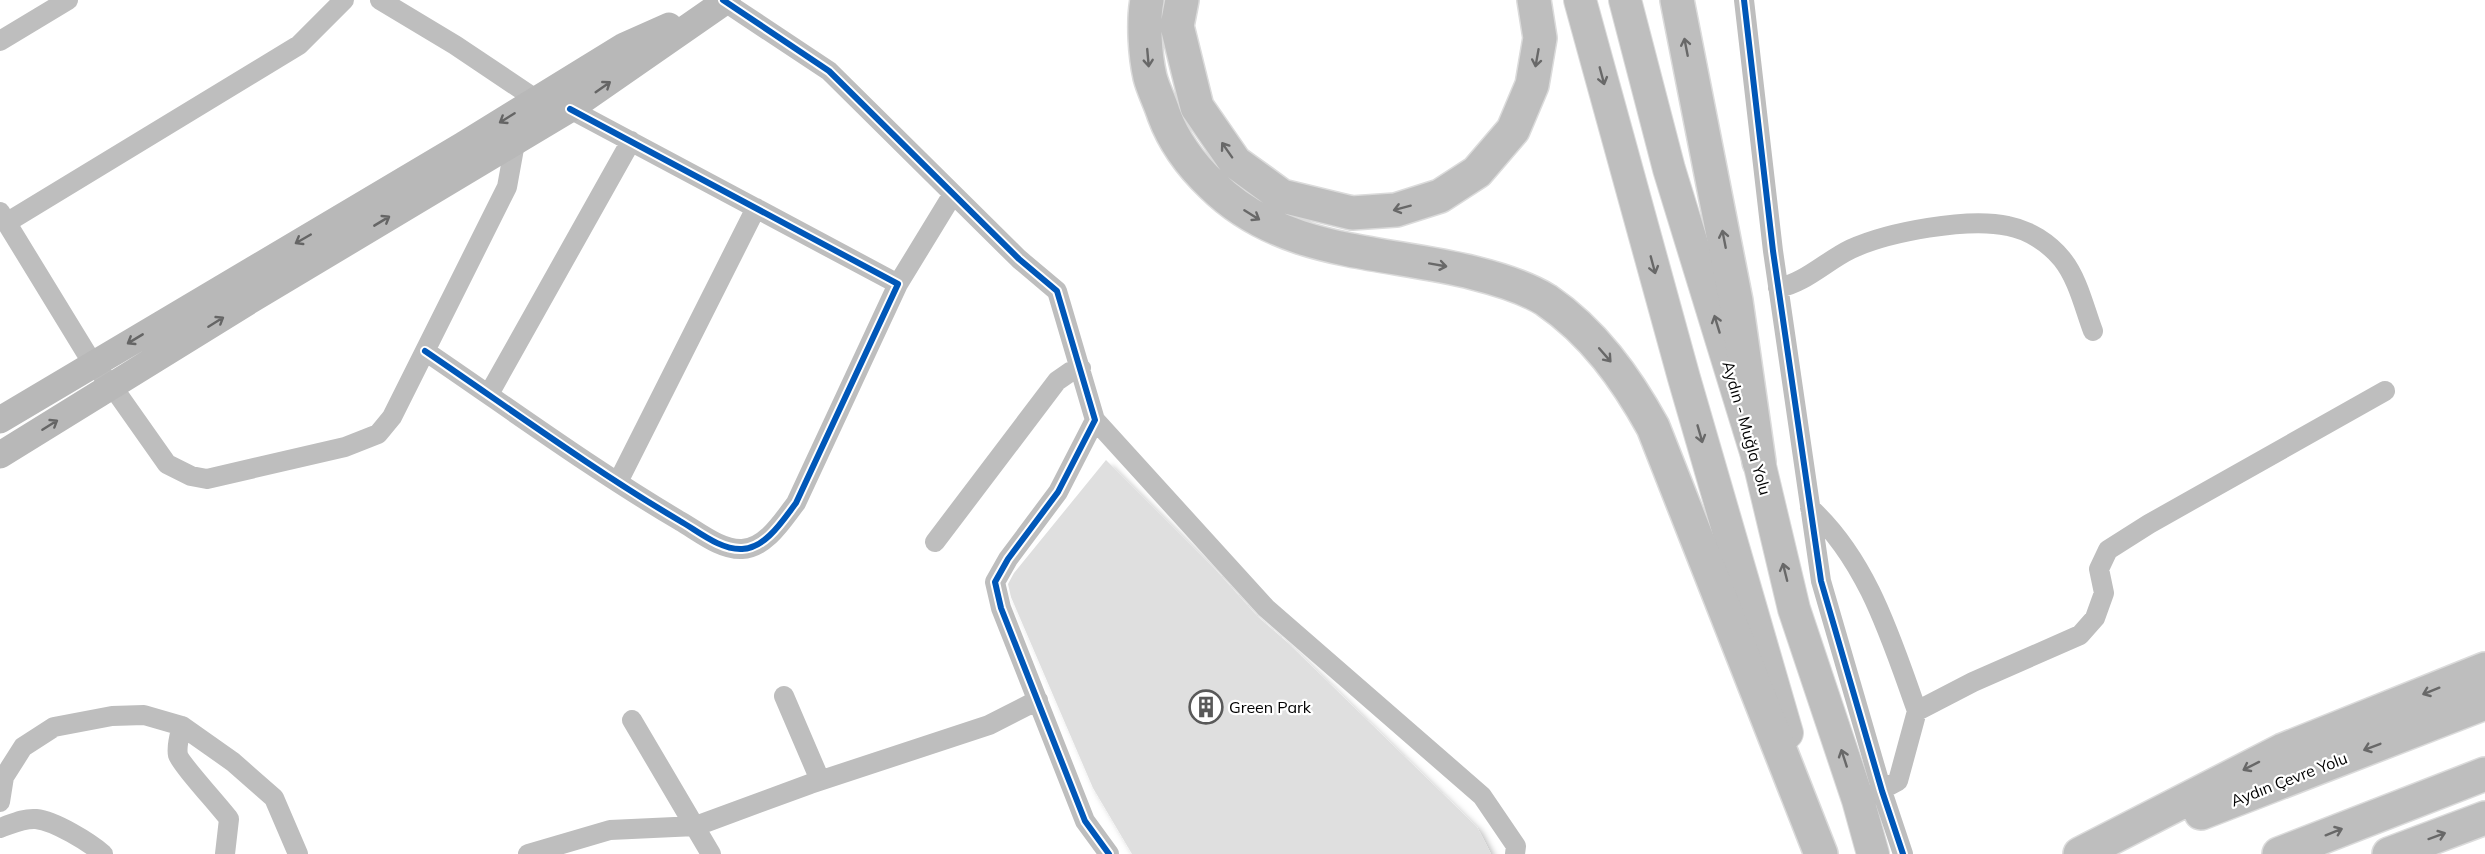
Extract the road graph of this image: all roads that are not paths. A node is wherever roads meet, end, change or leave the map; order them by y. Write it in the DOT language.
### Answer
graph roads {
  1 [pos="68,0"];
  2 [pos="344,0"];
  3 [pos="380,0"];
  4 [pos="1147,0"];
  5 [pos="1182,0"];
  6 [pos="1534,0"];
  7 [pos="1580,0"];
  8 [pos="1625,0"];
  9 [pos="1677,0"];
  10 [pos="1744,0"];
  11 [pos="726,1"];
  12 [pos="0,41"];
  13 [pos="537,99"];
  14 [pos="570,109"];
  15 [pos="631,141"];
  16 [pos="515,143"];
  17 [pos="953,194"];
  18 [pos="756,208"];
  19 [pos="3,217"];
  20 [pos="898,284"];
  21 [pos="1778,288"];
  22 [pos="2093,331"];
  23 [pos="424,351"];
  24 [pos="93,364"];
  25 [pos="1080,368"];
  26 [pos="112,387"];
  27 [pos="2385,391"];
  28 [pos="489,394"];
  29 [pos="0,420"];
  30 [pos="1095,420"];
  31 [pos="0,455"];
  32 [pos="1760,462"];
  33 [pos="618,482"];
  34 [pos="1810,508"];
  35 [pos="935,542"];
  36 [pos="2485,669"];
  37 [pos="784,696"];
  38 [pos="1038,700"];
  39 [pos="2485,703"];
  40 [pos="1917,711"];
  41 [pos="632,720"];
  42 [pos="182,726"];
  43 [pos="2485,774"];
  44 [pos="820,780"];
  45 [pos="1870,796"];
  46 [pos="0,802"];
  47 [pos="2485,818"];
  48 [pos="696,826"];
  49 [pos="0,828"];
  50 [pos="534,853"];
  51 [pos="103,854"];
  52 [pos="225,854"];
  53 [pos="298,854"];
  54 [pos="711,854"];
  55 [pos="1109,854"];
  56 [pos="1515,854"];
  57 [pos="1822,854"];
  58 [pos="1873,854"];
  59 [pos="1903,854"];
  60 [pos="2080,854"];
  61 [pos="2094,854"];
  62 [pos="2279,854"];
  63 [pos="2389,854"];
  1 -- 12 [label="street"];
  2 -- 19 [label="street"];
  3 -- 13 [label="street"];
  4 -- 57 [label="highway, one-way"];
  6 -- 5 [label="highway, one-way"];
  7 -- 57 [label="highway, one-way"];
  32 -- 8 [label="highway, Aydın - Muğla Yolu, one-way"];
  32 -- 9 [label="highway, one-way"];
  10 -- 21 [label="street"];
  11 -- 13 [label="main road"];
  14 -- 11 [label="main road, one-way"];
  11 -- 17 [label="street"];
  13 -- 24 [label="main road, one-way"];
  14 -- 15 [label="street"];
  14 -- 16 [label="main road"];
  15 -- 18 [label="street"];
  15 -- 28 [label="street"];
  16 -- 23 [label="street"];
  26 -- 16 [label="main road, one-way"];
  17 -- 20 [label="street"];
  17 -- 25 [label="street"];
  18 -- 20 [label="street"];
  18 -- 33 [label="street"];
  19 -- 24 [label="street"];
  20 -- 33 [label="street"];
  21 -- 22 [label="street"];
  21 -- 34 [label="street"];
  23 -- 26 [label="street"];
  23 -- 28 [label="street"];
  24 -- 26 [label="street"];
  24 -- 29 [label="main road"];
  25 -- 30 [label="street"];
  25 -- 35 [label="street"];
  31 -- 26 [label="main road, one-way"];
  27 -- 40 [label="street"];
  28 -- 33 [label="street"];
  30 -- 38 [label="street"];
  30 -- 56 [label="street"];
  45 -- 32 [label="highway, Aydın - Muğla Yolu, one-way"];
  34 -- 40 [label="street"];
  34 -- 45 [label="street"];
  36 -- 60 [label="highway, one-way"];
  37 -- 44 [label="street"];
  38 -- 44 [label="street"];
  38 -- 55 [label="street"];
  39 -- 61 [label="highway, Aydın Çevre Yolu, one-way"];
  40 -- 45 [label="street"];
  41 -- 48 [label="street"];
  42 -- 46 [label="street"];
  42 -- 52 [label="street"];
  42 -- 53 [label="street"];
  62 -- 43 [label="highway, one-way"];
  44 -- 48 [label="street"];
  45 -- 58 [label="highway, Aydın - Muğla Yolu"];
  45 -- 59 [label="street"];
  63 -- 47 [label="highway, one-way"];
  48 -- 50 [label="street"];
  48 -- 54 [label="street"];
  49 -- 51 [label="street"];
}
